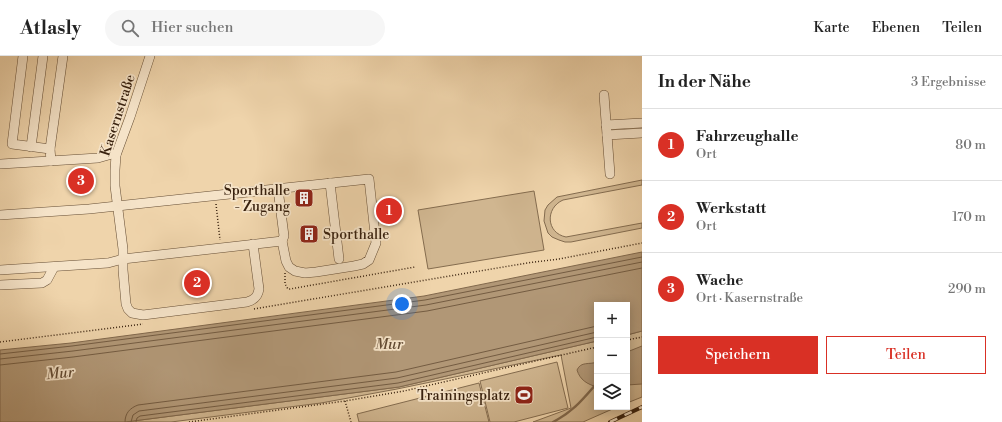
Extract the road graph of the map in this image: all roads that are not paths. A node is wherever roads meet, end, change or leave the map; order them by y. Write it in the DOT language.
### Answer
graph roads {
  1 [pos="23,56"];
  2 [pos="43,56"];
  3 [pos="63,56"];
  4 [pos="150,56"];
  5 [pos="604,95"];
  6 [pos="642,123"];
  7 [pos="606,125"];
  8 [pos="642,133"];
  9 [pos="607,135"];
  10 [pos="31,147"];
  11 [pos="50,149"];
  12 [pos="116,155"];
  13 [pos="51,161"];
  14 [pos="1,164"];
  15 [pos="610,174"];
  16 [pos="330,183"];
  17 [pos="278,190"];
  18 [pos="118,206"];
  19 [pos="0,215"];
  20 [pos="282,241"];
  21 [pos="253,244"];
  22 [pos="123,259"];
  23 [pos="339,259"];
  24 [pos="54,267"];
  25 [pos="0,270"];
  26 [pos="0,285"];
  1 -- 10 [label="street"];
  2 -- 10 [label="street"];
  3 -- 11 [label="street"];
  4 -- 12 [label="street, Kasernstraße"];
  5 -- 7 [label="street"];
  6 -- 7 [label="street"];
  7 -- 9 [label="street"];
  8 -- 9 [label="street"];
  9 -- 15 [label="street"];
  10 -- 11 [label="street"];
  11 -- 13 [label="street"];
  12 -- 13 [label="street"];
  12 -- 18 [label="street, Kasernstraße"];
  13 -- 14 [label="street"];
  16 -- 17 [label="street"];
  16 -- 20 [label="street"];
  16 -- 23 [label="street"];
  17 -- 18 [label="street"];
  17 -- 20 [label="street"];
  18 -- 19 [label="street"];
  18 -- 22 [label="street, Kasernstraße"];
  20 -- 21 [label="street"];
  21 -- 22 [label="street"];
  21 -- 22 [label="street, Kasernstraße"];
  22 -- 24 [label="street"];
  24 -- 25 [label="street"];
  24 -- 26 [label="street"];
}
